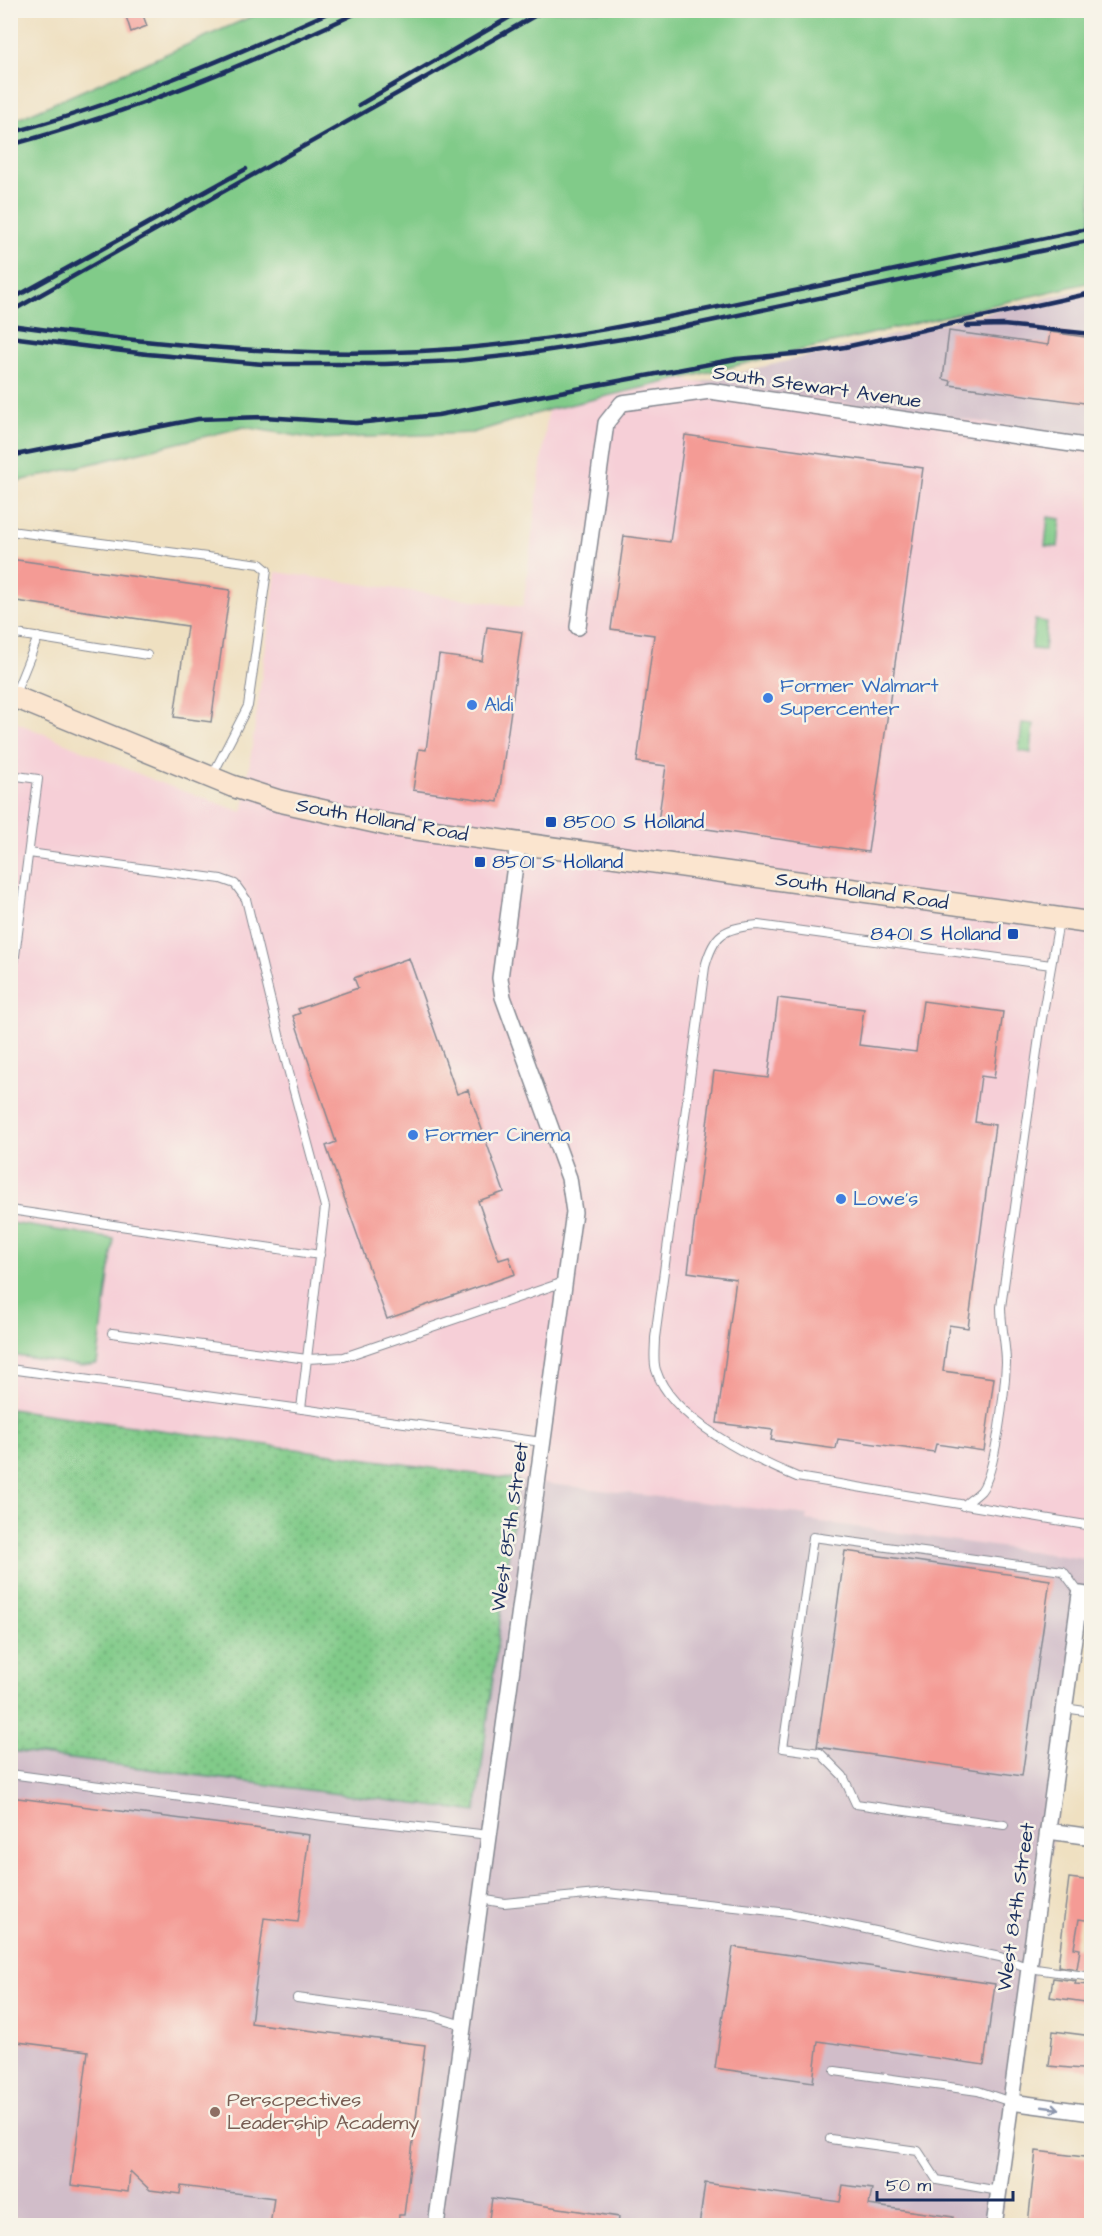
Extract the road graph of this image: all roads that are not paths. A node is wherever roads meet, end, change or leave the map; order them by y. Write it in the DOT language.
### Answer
graph roads {
  1 [pos="1092,447"];
  2 [pos="10,531"];
  3 [pos="578,627"];
  4 [pos="10,633"];
  5 [pos="38,637"];
  6 [pos="147,655"];
  7 [pos="12,696"];
  8 [pos="10,775"];
  9 [pos="211,777"];
  10 [pos="518,843"];
  11 [pos="28,853"];
  12 [pos="1060,919"];
  13 [pos="1092,923"];
  14 [pos="1051,965"];
  15 [pos="10,994"];
  16 [pos="10,1210"];
  17 [pos="320,1255"];
  18 [pos="564,1282"];
  19 [pos="112,1333"];
  20 [pos="307,1359"];
  21 [pos="10,1369"];
  22 [pos="301,1409"];
  23 [pos="542,1442"];
  24 [pos="963,1506"];
  25 [pos="1092,1526"];
  26 [pos="1086,1595"];
  27 [pos="1064,1708"];
  28 [pos="1092,1712"];
  29 [pos="10,1774"];
  30 [pos="1004,1825"];
  31 [pos="1048,1831"];
  32 [pos="489,1835"];
  33 [pos="1092,1837"];
  34 [pos="480,1899"];
  35 [pos="1029,1968"];
  36 [pos="1092,1977"];
  37 [pos="297,1998"];
  38 [pos="463,2025"];
  39 [pos="835,2071"];
  40 [pos="1011,2102"];
  41 [pos="1092,2114"];
  42 [pos="10,2135"];
  43 [pos="830,2139"];
  44 [pos="10,2140"];
  45 [pos="999,2191"];
  46 [pos="436,2226"];
  47 [pos="994,2226"];
  1 -- 3 [label="street, South Stewart Avenue"];
  2 -- 9 [label="lane"];
  4 -- 5 [label="lane"];
  5 -- 6 [label="lane"];
  5 -- 7 [label="lane"];
  7 -- 9 [label="main road, South Holland Road"];
  8 -- 11 [label="lane"];
  9 -- 10 [label="main road, South Holland Road"];
  10 -- 12 [label="main road, South Holland Road"];
  10 -- 18 [label="street, West 85th Street"];
  11 -- 15 [label="lane"];
  11 -- 17 [label="lane"];
  12 -- 13 [label="main road, South Holland Road"];
  12 -- 14 [label="lane"];
  14 -- 24 [label="lane"];
  14 -- 24 [label="lane"];
  16 -- 17 [label="lane"];
  17 -- 20 [label="lane"];
  18 -- 20 [label="lane"];
  18 -- 23 [label="street, West 85th Street"];
  19 -- 20 [label="lane"];
  20 -- 22 [label="lane"];
  21 -- 22 [label="lane"];
  22 -- 23 [label="lane"];
  23 -- 32 [label="street, West 85th Street"];
  24 -- 25 [label="lane"];
  26 -- 27 [label="street, West 84th Street"];
  26 -- 30 [label="lane"];
  27 -- 28 [label="lane"];
  27 -- 31 [label="street, West 84th Street"];
  29 -- 32 [label="lane"];
  31 -- 33 [label="street"];
  31 -- 35 [label="street, West 84th Street"];
  32 -- 34 [label="street, West 85th Street"];
  34 -- 35 [label="lane"];
  34 -- 38 [label="street, West 85th Street"];
  35 -- 36 [label="lane"];
  35 -- 40 [label="street, West 84th Street"];
  37 -- 38 [label="lane"];
  38 -- 46 [label="street, West 85th Street"];
  39 -- 40 [label="lane"];
  40 -- 41 [label="street, one-way"];
  40 -- 45 [label="street, West 84th Street"];
  42 -- 44 [label="lane"];
  43 -- 45 [label="lane"];
  45 -- 47 [label="street, West 84th Street"];
}
